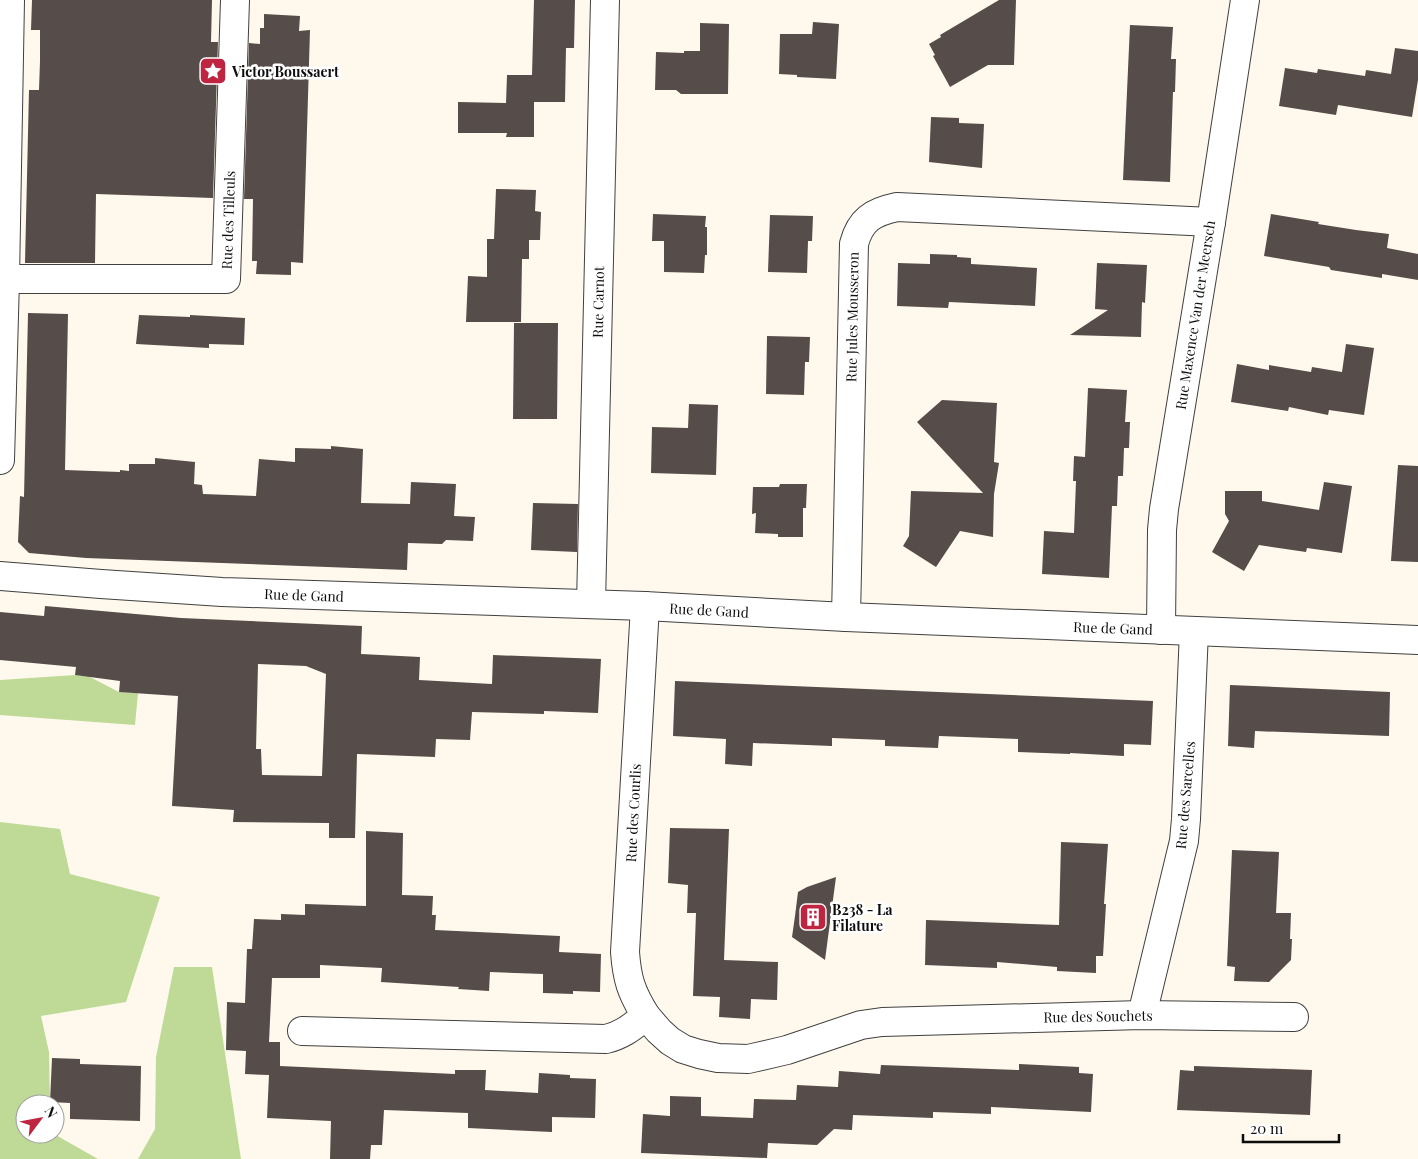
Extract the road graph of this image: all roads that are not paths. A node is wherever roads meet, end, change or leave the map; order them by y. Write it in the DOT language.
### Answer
graph roads {
  1 [pos="10,0"];
  2 [pos="235,0"];
  3 [pos="605,0"];
  4 [pos="1245,0"];
  5 [pos="1211,222"];
  6 [pos="3,237"];
  7 [pos="6,280"];
  8 [pos="0,460"];
  9 [pos="0,576"];
  10 [pos="591,604"];
  11 [pos="645,606"];
  12 [pos="846,617"];
  13 [pos="1162,630"];
  14 [pos="1194,631"];
  15 [pos="1418,640"];
  16 [pos="1142,1015"];
  17 [pos="646,1016"];
  18 [pos="1294,1017"];
  19 [pos="902,1021"];
  20 [pos="302,1031"];
  1 -- 6 [label="street"];
  2 -- 7 [label="street, Rue des Tilleuls"];
  3 -- 10 [label="street, Rue Carnot"];
  4 -- 5 [label="street, Rue Maxence Van der Meersch"];
  5 -- 12 [label="street, Rue Jules Mousseron"];
  5 -- 13 [label="street, Rue Maxence Van der Meersch"];
  6 -- 7 [label="street"];
  7 -- 8 [label="street"];
  9 -- 10 [label="street, Rue de Gand"];
  10 -- 11 [label="street, Rue de Gand"];
  11 -- 12 [label="street, Rue de Gand"];
  11 -- 17 [label="street, Rue des Courlis"];
  12 -- 13 [label="street, Rue de Gand"];
  13 -- 14 [label="street, Rue de Gand"];
  14 -- 15 [label="street, Rue de Gand"];
  14 -- 16 [label="street, Rue des Sarcelles"];
  16 -- 18 [label="street, Rue des Souchets"];
  16 -- 19 [label="street, Rue des Souchets"];
  17 -- 19 [label="street, Rue des Courlis"];
  17 -- 20 [label="street"];
}
